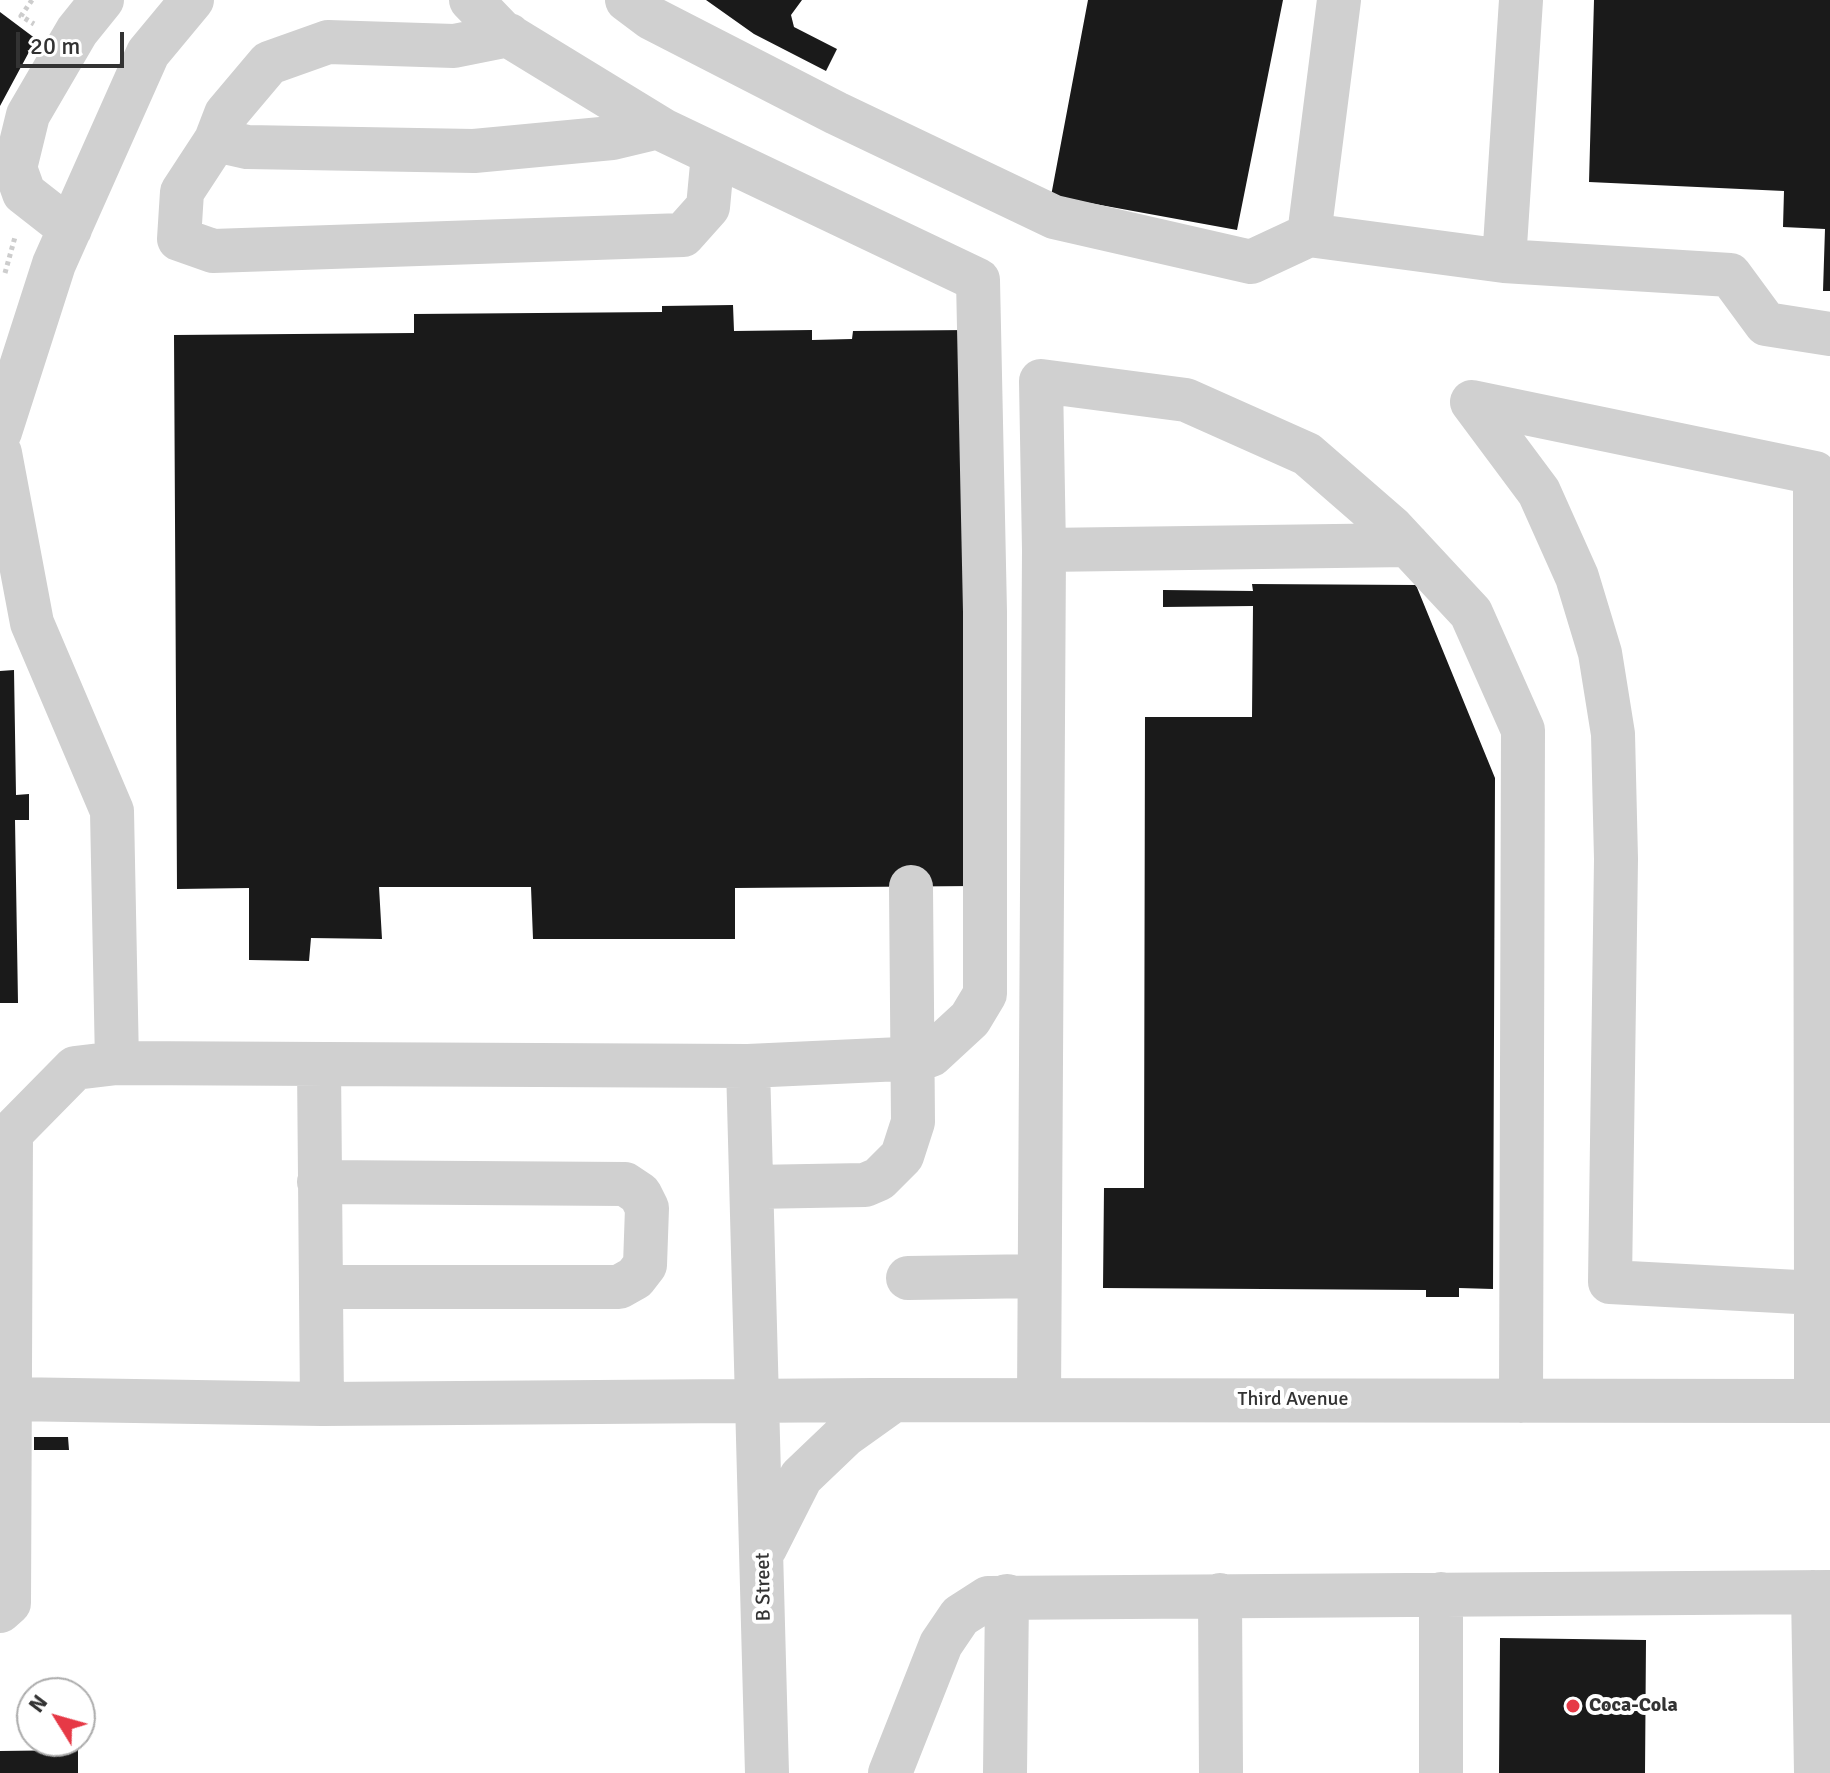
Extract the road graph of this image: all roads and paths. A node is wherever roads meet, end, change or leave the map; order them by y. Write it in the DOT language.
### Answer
graph roads {
  1 [pos="102,0"];
  2 [pos="192,0"];
  3 [pos="471,0"];
  4 [pos="627,0"];
  5 [pos="1339,0"];
  6 [pos="1521,0"];
  7 [pos="509,35"];
  8 [pos="658,127"];
  9 [pos="216,140"];
  10 [pos="713,154"];
  11 [pos="70,229"];
  12 [pos="1309,235"];
  13 [pos="1504,261"];
  14 [pos="1830,334"];
  15 [pos="0,432"];
  16 [pos="0,453"];
  17 [pos="1823,474"];
  18 [pos="1408,545"];
  19 [pos="1044,550"];
  20 [pos="1823,571"];
  21 [pos="911,887"];
  22 [pos="914,1060"];
  23 [pos="117,1063"];
  24 [pos="319,1065"];
  25 [pos="748,1066"];
  26 [pos="319,1182"];
  27 [pos="752,1187"];
  28 [pos="1039,1276"];
  29 [pos="908,1278"];
  30 [pos="321,1287"];
  31 [pos="1816,1293"];
  32 [pos="10,1399"];
  33 [pos="894,1400"];
  34 [pos="1039,1400"];
  35 [pos="756,1401"];
  36 [pos="1521,1401"];
  37 [pos="1823,1401"];
  38 [pos="322,1404"];
  39 [pos="764,1550"];
  40 [pos="1822,1592"];
  41 [pos="1441,1594"];
  42 [pos="1220,1595"];
  43 [pos="1007,1596"];
  44 [pos="0,1611"];
  45 [pos="767,1773"];
  46 [pos="890,1773"];
  47 [pos="1005,1773"];
  48 [pos="1221,1773"];
  49 [pos="1441,1773"];
  50 [pos="1816,1773"];
  1 -- 11 [label="street"];
  2 -- 11 [label="street"];
  3 -- 7 [label="street"];
  4 -- 12 [label="street"];
  5 -- 12 [label="street"];
  6 -- 13 [label="street"];
  7 -- 8 [label="street"];
  7 -- 9 [label="street"];
  8 -- 9 [label="street"];
  8 -- 10 [label="street"];
  9 -- 10 [label="street"];
  10 -- 22 [label="street"];
  11 -- 15 [label="street"];
  12 -- 13 [label="street"];
  13 -- 14 [label="street"];
  16 -- 23 [label="street"];
  17 -- 20 [label="street"];
  17 -- 31 [label="street"];
  18 -- 19 [label="street"];
  18 -- 19 [label="street"];
  18 -- 36 [label="street"];
  19 -- 28 [label="street"];
  20 -- 31 [label="street"];
  21 -- 22 [label="street"];
  22 -- 25 [label="street"];
  22 -- 27 [label="street"];
  23 -- 24 [label="street"];
  23 -- 32 [label="street"];
  24 -- 25 [label="street"];
  24 -- 26 [label="street"];
  25 -- 27 [label="street, B Street"];
  26 -- 30 [label="street"];
  26 -- 30 [label="street"];
  27 -- 35 [label="street, B Street"];
  28 -- 29 [label="street"];
  28 -- 34 [label="street"];
  30 -- 38 [label="street"];
  31 -- 37 [label="street"];
  32 -- 38 [label="street, Third Avenue"];
  32 -- 44 [label="street"];
  33 -- 34 [label="street, Third Avenue"];
  33 -- 35 [label="street, Third Avenue"];
  33 -- 39 [label="street"];
  34 -- 36 [label="street, Third Avenue"];
  35 -- 38 [label="street, Third Avenue"];
  35 -- 39 [label="street, B Street"];
  36 -- 37 [label="street, Third Avenue"];
  39 -- 45 [label="street, B Street"];
  40 -- 41 [label="street"];
  40 -- 50 [label="street"];
  41 -- 42 [label="street"];
  41 -- 49 [label="street"];
  42 -- 43 [label="street"];
  42 -- 48 [label="street"];
  43 -- 46 [label="street"];
  43 -- 47 [label="street"];
}
